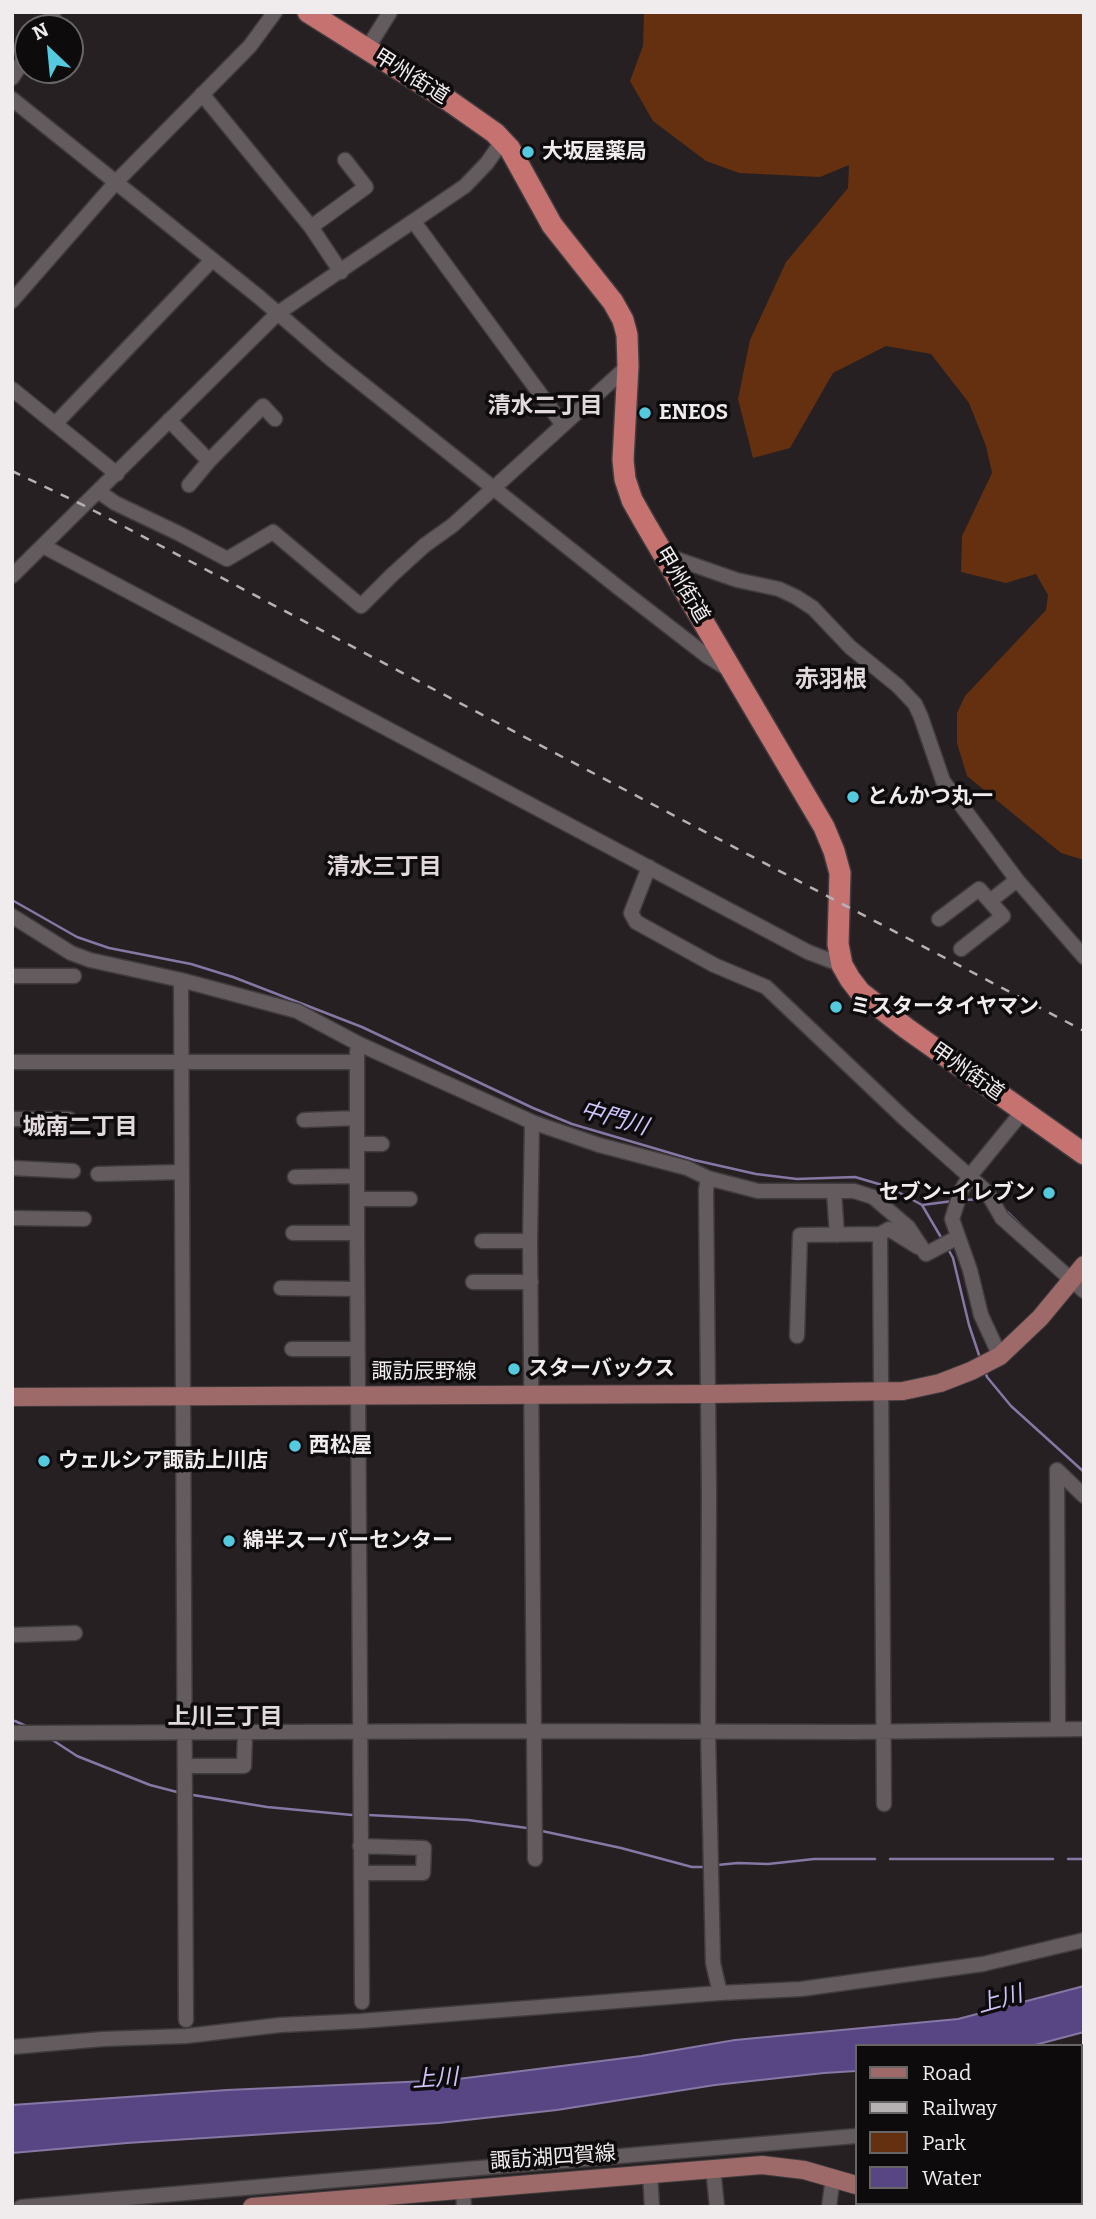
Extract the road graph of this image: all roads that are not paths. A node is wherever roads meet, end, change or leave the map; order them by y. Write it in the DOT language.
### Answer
graph roads {
  1 [pos="275,12"];
  2 [pos="308,12"];
  3 [pos="390,12"];
  4 [pos="367,49"];
  5 [pos="202,94"];
  6 [pos="12,99"];
  7 [pos="503,141"];
  8 [pos="345,160"];
  9 [pos="116,182"];
  10 [pos="414,222"];
  11 [pos="311,227"];
  12 [pos="212,260"];
  13 [pos="341,272"];
  14 [pos="12,301"];
  15 [pos="278,313"];
  16 [pos="628,366"];
  17 [pos="12,389"];
  18 [pos="275,419"];
  19 [pos="169,420"];
  20 [pos="55,424"];
  21 [pos="563,425"];
  22 [pos="209,461"];
  23 [pos="117,474"];
  24 [pos="189,485"];
  25 [pos="494,487"];
  26 [pos="98,491"];
  27 [pos="43,546"];
  28 [pos="665,555"];
  29 [pos="12,576"];
  30 [pos="735,674"];
  31 [pos="649,867"];
  32 [pos="1017,880"];
  33 [pos="990,901"];
  34 [pos="12,916"];
  35 [pos="939,919"];
  36 [pos="961,949"];
  37 [pos="1084,957"];
  38 [pos="842,965"];
  39 [pos="12,976"];
  40 [pos="74,976"];
  41 [pos="181,980"];
  42 [pos="359,1044"];
  43 [pos="181,1061"];
  44 [pos="12,1062"];
  45 [pos="357,1062"];
  46 [pos="1023,1111"];
  47 [pos="357,1118"];
  48 [pos="12,1119"];
  49 [pos="69,1119"];
  50 [pos="304,1120"];
  51 [pos="532,1122"];
  52 [pos="357,1143"];
  53 [pos="382,1144"];
  54 [pos="1084,1154"];
  55 [pos="12,1168"];
  56 [pos="73,1171"];
  57 [pos="182,1172"];
  58 [pos="98,1174"];
  59 [pos="357,1176"];
  60 [pos="295,1177"];
  61 [pos="969,1177"];
  62 [pos="708,1178"];
  63 [pos="834,1192"];
  64 [pos="357,1199"];
  65 [pos="410,1199"];
  66 [pos="12,1218"];
  67 [pos="84,1219"];
  68 [pos="293,1233"];
  69 [pos="356,1233"];
  70 [pos="880,1234"];
  71 [pos="837,1235"];
  72 [pos="956,1238"];
  73 [pos="482,1241"];
  74 [pos="530,1241"];
  75 [pos="927,1249"];
  76 [pos="1084,1265"];
  77 [pos="473,1282"];
  78 [pos="531,1282"];
  79 [pos="1078,1286"];
  80 [pos="281,1288"];
  81 [pos="357,1289"];
  82 [pos="797,1336"];
  83 [pos="292,1349"];
  84 [pos="357,1349"];
  85 [pos="998,1356"];
  86 [pos="882,1393"];
  87 [pos="707,1394"];
  88 [pos="357,1395"];
  89 [pos="533,1395"];
  90 [pos="12,1397"];
  91 [pos="183,1398"];
  92 [pos="1084,1496"];
  93 [pos="75,1633"];
  94 [pos="12,1635"];
  95 [pos="1058,1729"];
  96 [pos="1084,1729"];
  97 [pos="883,1730"];
  98 [pos="533,1731"];
  99 [pos="708,1731"];
  100 [pos="185,1732"];
  101 [pos="360,1732"];
  102 [pos="12,1733"];
  103 [pos="245,1733"];
  104 [pos="186,1766"];
  105 [pos="884,1804"];
  106 [pos="360,1846"];
  107 [pos="535,1859"];
  108 [pos="360,1874"];
  109 [pos="1084,1940"];
  110 [pos="720,1993"];
  111 [pos="362,2002"];
  112 [pos="186,2020"];
  113 [pos="12,2047"];
  114 [pos="855,2136"];
  115 [pos="713,2168"];
  116 [pos="650,2174"];
  117 [pos="833,2177"];
  118 [pos="855,2185"];
  119 [pos="463,2188"];
  120 [pos="21,2207"];
  121 [pos="252,2207"];
  122 [pos="464,2207"];
  123 [pos="652,2207"];
  124 [pos="717,2207"];
  125 [pos="829,2207"];
  1 -- 5 [label="street"];
  2 -- 4 [label="highway, 甲州街道"];
  3 -- 4 [label="street"];
  4 -- 7 [label="highway, 甲州街道"];
  5 -- 9 [label="street"];
  5 -- 11 [label="street"];
  6 -- 9 [label="street"];
  7 -- 10 [label="street"];
  7 -- 16 [label="highway, 甲州街道"];
  8 -- 11 [label="street"];
  9 -- 12 [label="street"];
  9 -- 14 [label="street"];
  10 -- 13 [label="street"];
  10 -- 21 [label="street"];
  11 -- 13 [label="street"];
  12 -- 15 [label="street"];
  12 -- 20 [label="street"];
  13 -- 15 [label="street"];
  15 -- 19 [label="street"];
  15 -- 25 [label="street"];
  16 -- 21 [label="street"];
  16 -- 28 [label="highway, 甲州街道"];
  17 -- 20 [label="street"];
  18 -- 22 [label="street"];
  19 -- 22 [label="street"];
  19 -- 23 [label="street"];
  20 -- 23 [label="street"];
  21 -- 25 [label="street"];
  22 -- 24 [label="street"];
  23 -- 26 [label="street"];
  25 -- 26 [label="street"];
  25 -- 30 [label="street"];
  26 -- 27 [label="street"];
  27 -- 29 [label="street"];
  27 -- 31 [label="street"];
  28 -- 30 [label="highway, 甲州街道"];
  28 -- 32 [label="street"];
  30 -- 38 [label="highway, 甲州街道"];
  31 -- 38 [label="street"];
  31 -- 61 [label="street"];
  32 -- 33 [label="street"];
  32 -- 37 [label="street"];
  33 -- 35 [label="street"];
  33 -- 36 [label="street"];
  34 -- 41 [label="street"];
  38 -- 46 [label="highway, 甲州街道"];
  39 -- 40 [label="street"];
  41 -- 42 [label="street"];
  41 -- 43 [label="street"];
  42 -- 45 [label="street"];
  42 -- 51 [label="street"];
  43 -- 44 [label="street"];
  43 -- 45 [label="street"];
  43 -- 57 [label="street"];
  45 -- 47 [label="street"];
  46 -- 54 [label="highway, 甲州街道"];
  46 -- 61 [label="street"];
  47 -- 50 [label="street"];
  47 -- 52 [label="street"];
  48 -- 49 [label="street"];
  51 -- 62 [label="street"];
  51 -- 74 [label="street"];
  52 -- 53 [label="street"];
  52 -- 59 [label="street"];
  55 -- 56 [label="street"];
  57 -- 58 [label="street"];
  57 -- 91 [label="street"];
  59 -- 60 [label="street"];
  59 -- 64 [label="street"];
  61 -- 72 [label="street"];
  61 -- 79 [label="street"];
  62 -- 63 [label="street"];
  62 -- 87 [label="street"];
  63 -- 71 [label="street"];
  63 -- 75 [label="street"];
  64 -- 65 [label="street"];
  64 -- 69 [label="street"];
  66 -- 67 [label="street"];
  68 -- 69 [label="street"];
  69 -- 81 [label="street"];
  70 -- 71 [label="street"];
  70 -- 75 [label="street"];
  70 -- 86 [label="street"];
  71 -- 82 [label="street"];
  72 -- 75 [label="street"];
  72 -- 85 [label="street"];
  73 -- 74 [label="street"];
  74 -- 78 [label="street"];
  76 -- 79 [label="main road, 諏訪辰野線"];
  77 -- 78 [label="street"];
  78 -- 89 [label="street"];
  79 -- 85 [label="main road, 諏訪辰野線"];
  80 -- 81 [label="street"];
  81 -- 84 [label="street"];
  83 -- 84 [label="street"];
  84 -- 88 [label="street"];
  85 -- 86 [label="main road, 諏訪辰野線"];
  86 -- 87 [label="main road, 諏訪辰野線"];
  86 -- 97 [label="street"];
  87 -- 89 [label="main road, 諏訪辰野線"];
  87 -- 99 [label="street"];
  88 -- 89 [label="main road, 諏訪辰野線"];
  88 -- 91 [label="main road, 諏訪辰野線"];
  88 -- 101 [label="street"];
  89 -- 98 [label="street"];
  90 -- 91 [label="main road, 諏訪辰野線"];
  91 -- 100 [label="street"];
  92 -- 95 [label="street"];
  93 -- 94 [label="street"];
  95 -- 96 [label="street"];
  95 -- 97 [label="street"];
  97 -- 99 [label="street"];
  97 -- 105 [label="street"];
  98 -- 99 [label="street"];
  98 -- 101 [label="street"];
  98 -- 107 [label="street"];
  99 -- 110 [label="street"];
  100 -- 102 [label="street"];
  100 -- 103 [label="street"];
  100 -- 104 [label="street"];
  101 -- 103 [label="street"];
  101 -- 106 [label="street"];
  103 -- 104 [label="street"];
  104 -- 112 [label="street"];
  106 -- 108 [label="street"];
  106 -- 108 [label="street"];
  108 -- 111 [label="street"];
  109 -- 110 [label="street"];
  110 -- 113 [label="street"];
  114 -- 120 [label="street"];
  115 -- 116 [label="main road, 諏訪湖四賀線"];
  115 -- 117 [label="main road, 諏訪湖四賀線"];
  115 -- 124 [label="street"];
  116 -- 119 [label="main road, 諏訪湖四賀線"];
  116 -- 123 [label="street"];
  117 -- 118 [label="main road, 諏訪湖四賀線"];
  117 -- 125 [label="street"];
  119 -- 121 [label="main road, 諏訪湖四賀線"];
  119 -- 122 [label="street"];
}
